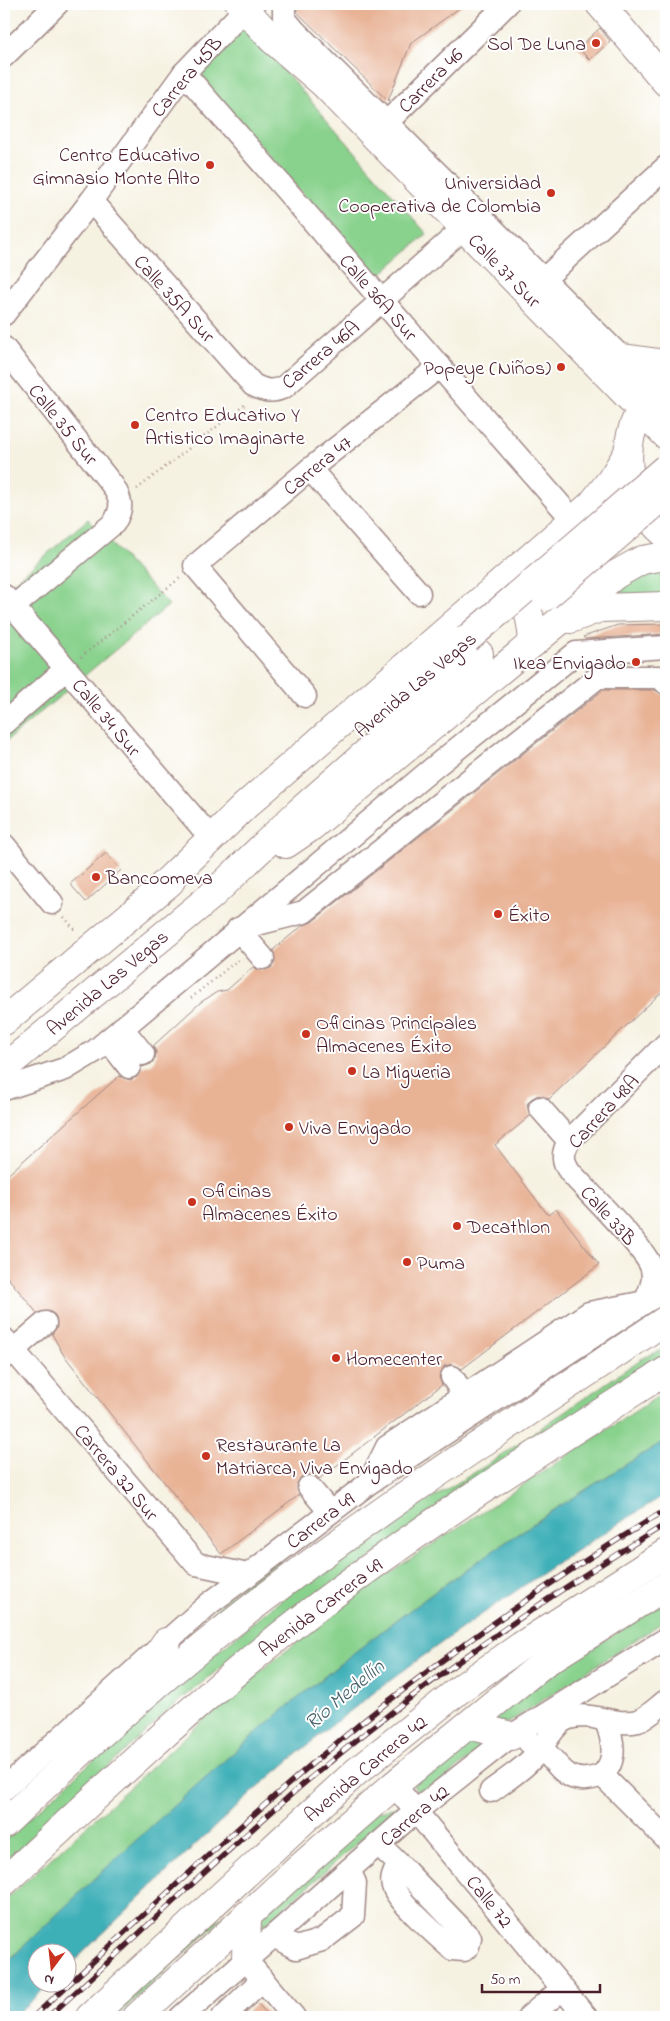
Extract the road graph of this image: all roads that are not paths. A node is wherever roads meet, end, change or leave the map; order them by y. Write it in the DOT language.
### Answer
graph roads {
  1 [pos="57,4"];
  2 [pos="507,4"];
  3 [pos="600,4"];
  4 [pos="261,6"];
  5 [pos="8,44"];
  6 [pos="184,73"];
  7 [pos="666,82"];
  8 [pos="380,129"];
  9 [pos="666,166"];
  10 [pos="91,201"];
  11 [pos="464,228"];
  12 [pos="516,252"];
  13 [pos="514,279"];
  14 [pos="544,279"];
  15 [pos="382,301"];
  16 [pos="4,314"];
  17 [pos="4,348"];
  18 [pos="666,364"];
  19 [pos="440,366"];
  20 [pos="614,366"];
  21 [pos="263,390"];
  22 [pos="657,395"];
  23 [pos="666,435"];
  24 [pos="629,446"];
  25 [pos="666,468"];
  26 [pos="310,470"];
  27 [pos="666,494"];
  28 [pos="574,520"];
  29 [pos="666,535"];
  30 [pos="666,556"];
  31 [pos="491,592"];
  32 [pos="418,593"];
  33 [pos="8,601"];
  34 [pos="666,606"];
  35 [pos="543,635"];
  36 [pos="473,647"];
  37 [pos="666,647"];
  38 [pos="66,668"];
  39 [pos="666,683"];
  40 [pos="305,696"];
  41 [pos="449,712"];
  42 [pos="4,723"];
  43 [pos="432,769"];
  44 [pos="450,794"];
  45 [pos="211,838"];
  46 [pos="4,845"];
  47 [pos="156,892"];
  48 [pos="211,896"];
  49 [pos="52,903"];
  50 [pos="238,929"];
  51 [pos="263,958"];
  52 [pos="4,1021"];
  53 [pos="115,1034"];
  54 [pos="662,1056"];
  55 [pos="136,1060"];
  56 [pos="4,1068"];
  57 [pos="4,1089"];
  58 [pos="540,1108"];
  59 [pos="566,1150"];
  60 [pos="666,1290"];
  61 [pos="645,1302"];
  62 [pos="666,1320"];
  63 [pos="45,1323"];
  64 [pos="666,1337"];
  65 [pos="7,1349"];
  66 [pos="616,1353"];
  67 [pos="666,1371"];
  68 [pos="369,1483"];
  69 [pos="309,1487"];
  70 [pos="330,1512"];
  71 [pos="666,1553"];
  72 [pos="248,1575"];
  73 [pos="666,1586"];
  74 [pos="666,1639"];
  75 [pos="166,1642"];
  76 [pos="544,1663"];
  77 [pos="666,1701"];
  78 [pos="606,1721"];
  79 [pos="469,1725"];
  80 [pos="108,1726"];
  81 [pos="511,1736"];
  82 [pos="542,1747"];
  83 [pos="602,1775"];
  84 [pos="394,1785"];
  85 [pos="4,1789"];
  86 [pos="492,1791"];
  87 [pos="416,1811"];
  88 [pos="4,1824"];
  89 [pos="666,1839"];
  90 [pos="378,1844"];
  91 [pos="399,1864"];
  92 [pos="348,1870"];
  93 [pos="242,1876"];
  94 [pos="4,1882"];
  95 [pos="248,1915"];
  96 [pos="274,1936"];
  97 [pos="255,1969"];
  98 [pos="180,1978"];
  99 [pos="562,1989"];
  100 [pos="208,2009"];
  101 [pos="90,2017"];
  102 [pos="137,2017"];
  103 [pos="181,2017"];
  104 [pos="223,2017"];
  105 [pos="294,2017"];
  106 [pos="529,2017"];
  107 [pos="586,2017"];
  1 -- 5 [label="street"];
  2 -- 8 [label="street, Carrera 46"];
  3 -- 7 [label="main road"];
  4 -- 6 [label="street, Carrera 45B"];
  4 -- 8 [label="main road, Calle 37 Sur"];
  4 -- 8 [label="street"];
  6 -- 10 [label="street, Carrera 45B"];
  6 -- 15 [label="street, Calle 36A Sur"];
  8 -- 11 [label="main road, Calle 37 Sur"];
  8 -- 12 [label="street, Calle 37 Sur"];
  9 -- 14 [label="street"];
  10 -- 16 [label="street, Carrera 45B"];
  10 -- 21 [label="street, Calle 35A Sur"];
  11 -- 13 [label="main road, Calle 37 Sur"];
  11 -- 15 [label="street, Carrera 46A"];
  12 -- 13 [label="main road"];
  12 -- 14 [label="street, Calle 37 Sur"];
  13 -- 20 [label="main road, Calle 37 Sur"];
  14 -- 20 [label="street, Calle 37 Sur"];
  15 -- 19 [label="street, Calle 36A Sur"];
  15 -- 21 [label="street, Carrera 46A"];
  17 -- 33 [label="street, Calle 35 Sur"];
  18 -- 20 [label="main road"];
  19 -- 26 [label="street, Carrera 47"];
  19 -- 28 [label="street, Calle 36A Sur"];
  20 -- 22 [label="main road, Calle 37 Sur"];
  20 -- 24 [label="main road"];
  22 -- 23 [label="main road, Calle 37 Sur"];
  22 -- 24 [label="main road"];
  24 -- 28 [label="main road, Avenida Las Vegas"];
  24 -- 29 [label="main road"];
  25 -- 36 [label="main road, Avenida Las Vegas, bridge"];
  26 -- 32 [label="street"];
  26 -- 40 [label="street, Carrera 47"];
  27 -- 36 [label="main road, Avenida Las Vegas, bridge"];
  28 -- 31 [label="main road, Avenida Las Vegas"];
  30 -- 35 [label="main road, Avenida Las Vegas"];
  31 -- 35 [label="main road"];
  31 -- 45 [label="main road, Avenida Las Vegas"];
  33 -- 38 [label="street, Calle 34 Sur"];
  34 -- 35 [label="main road"];
  35 -- 41 [label="main road, Avenida Las Vegas"];
  36 -- 47 [label="main road, Avenida Las Vegas"];
  36 -- 48 [label="main road, Avenida Las Vegas"];
  37 -- 43 [label="street"];
  38 -- 42 [label="street"];
  38 -- 45 [label="street, Calle 34 Sur"];
  39 -- 44 [label="street"];
  41 -- 43 [label="street"];
  41 -- 48 [label="main road, Avenida Las Vegas"];
  43 -- 44 [label="street"];
  43 -- 50 [label="street"];
  44 -- 50 [label="street"];
  45 -- 47 [label="main road, Avenida Las Vegas"];
  46 -- 49 [label="street"];
  47 -- 52 [label="main road, Avenida Las Vegas"];
  48 -- 56 [label="main road, Avenida Las Vegas"];
  50 -- 51 [label="street"];
  50 -- 53 [label="street"];
  53 -- 55 [label="street"];
  53 -- 57 [label="street"];
  54 -- 59 [label="street, Carrera 48A"];
  58 -- 59 [label="street, Calle 33B"];
  59 -- 61 [label="street, Calle 33B"];
  60 -- 61 [label="street, Carrera 49"];
  61 -- 68 [label="street, Carrera 49"];
  61 -- 68 [label="street"];
  62 -- 66 [label="main road, Avenida Carrera 49"];
  63 -- 65 [label="street"];
  64 -- 66 [label="main road"];
  65 -- 72 [label="street, Carrera 32 Sur"];
  66 -- 80 [label="main road, Avenida Carrera 49"];
  67 -- 94 [label="main road, Avenida Carrera 49"];
  68 -- 70 [label="street, Carrera 49"];
  69 -- 70 [label="street"];
  70 -- 72 [label="street, Carrera 49"];
  71 -- 93 [label="main road, Avenida Carrera 42"];
  72 -- 75 [label="street, Carrera 49"];
  73 -- 76 [label="main road, Avenida Carrera 42"];
  74 -- 81 [label="street, Carrera 42"];
  75 -- 80 [label="main road"];
  75 -- 85 [label="street, Carrera 49"];
  76 -- 79 [label="main road, Avenida Carrera 42"];
  76 -- 93 [label="main road"];
  77 -- 78 [label="street"];
  78 -- 82 [label="street"];
  78 -- 83 [label="street"];
  79 -- 81 [label="main road"];
  79 -- 84 [label="main road, Avenida Carrera 42"];
  80 -- 88 [label="main road, Avenida Carrera 49"];
  81 -- 82 [label="street"];
  81 -- 87 [label="street, Carrera 42"];
  82 -- 83 [label="street"];
  82 -- 86 [label="street"];
  83 -- 89 [label="street"];
  84 -- 87 [label="street, Calle 72"];
  84 -- 95 [label="main road, Avenida Carrera 42"];
  87 -- 90 [label="street, Carrera 42"];
  87 -- 99 [label="street, Calle 72"];
  90 -- 91 [label="street"];
  90 -- 92 [label="street, Carrera 42"];
  92 -- 96 [label="street, Carrera 42"];
  92 -- 96 [label="street"];
  93 -- 101 [label="main road, Avenida Carrera 42"];
  95 -- 97 [label="main road"];
  95 -- 98 [label="main road, Avenida Carrera 42"];
  96 -- 97 [label="street, Carrera 42"];
  97 -- 100 [label="street, Carrera 42"];
  97 -- 104 [label="street"];
  97 -- 105 [label="street"];
  98 -- 100 [label="street"];
  98 -- 102 [label="main road, Avenida Carrera 42"];
  99 -- 106 [label="street"];
  99 -- 107 [label="street, Calle 72"];
  100 -- 103 [label="street, Carrera 42"];
}
